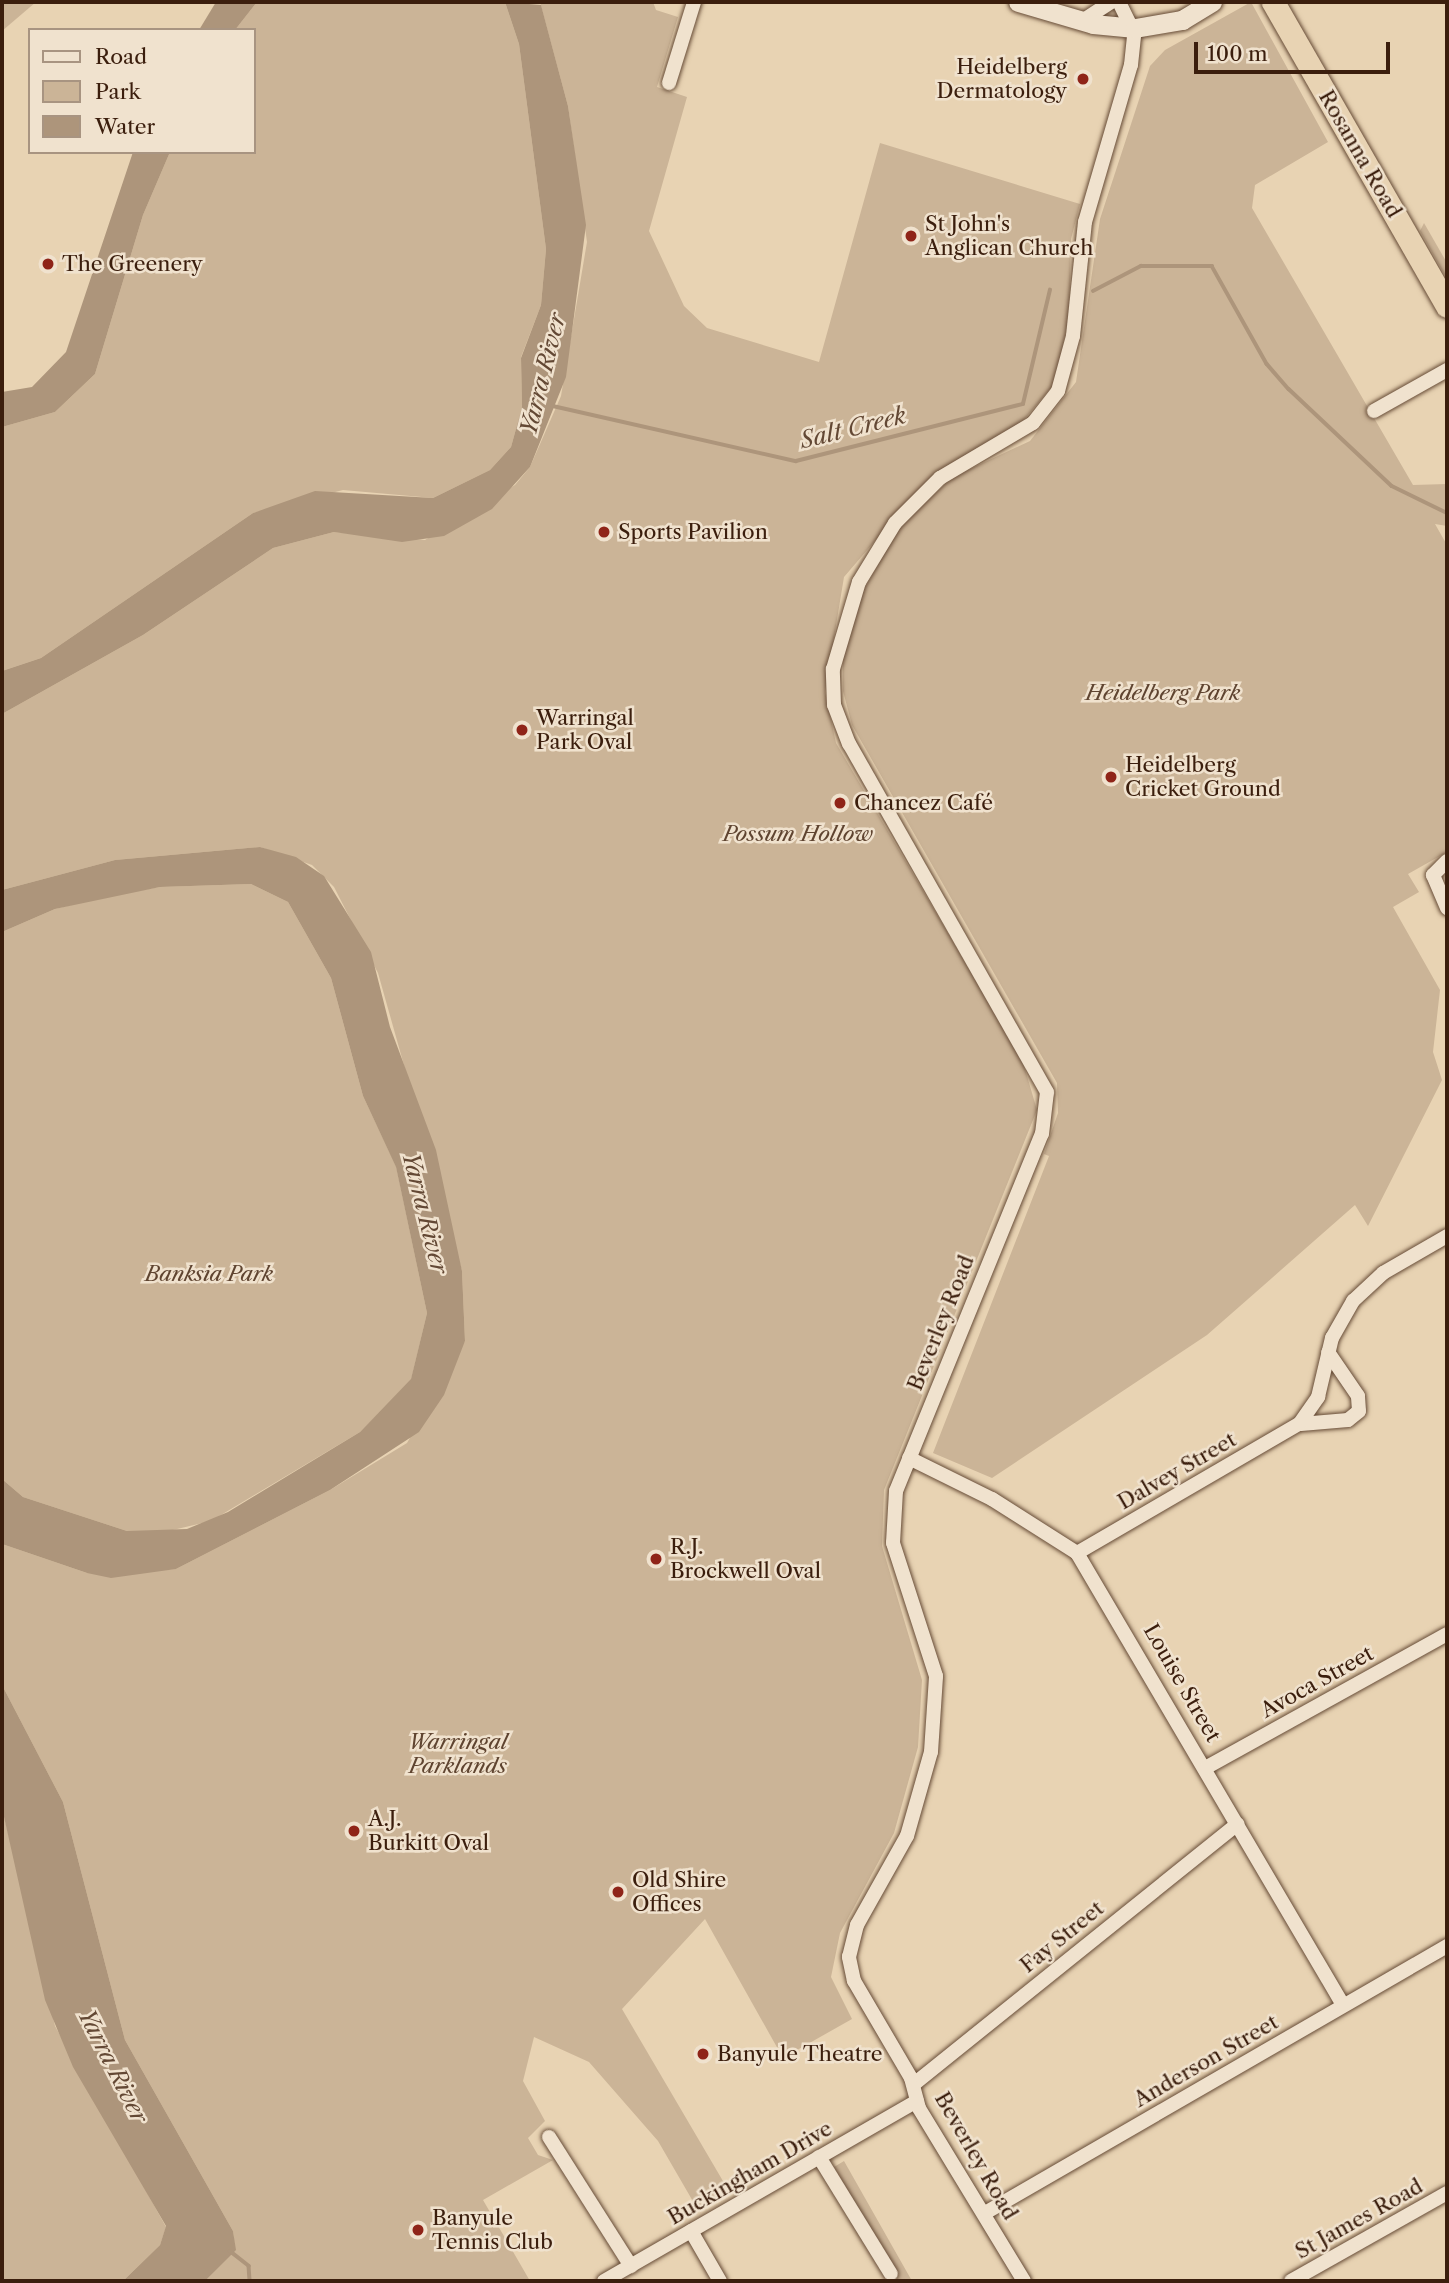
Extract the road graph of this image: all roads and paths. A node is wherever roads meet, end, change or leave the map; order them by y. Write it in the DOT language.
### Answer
graph roads {
  1 [pos="694,2"];
  2 [pos="1018,2"];
  3 [pos="1111,2"];
  4 [pos="1119,2"];
  5 [pos="1212,2"];
  6 [pos="1273,2"];
  7 [pos="1082,21"];
  8 [pos="1133,27"];
  9 [pos="669,83"];
  10 [pos="1447,306"];
  11 [pos="1447,370"];
  12 [pos="1374,411"];
  13 [pos="1447,861"];
  14 [pos="1447,908"];
  15 [pos="1447,1236"];
  16 [pos="1328,1352"];
  17 [pos="1298,1426"];
  18 [pos="909,1458"];
  19 [pos="1077,1553"];
  20 [pos="1447,1634"];
  21 [pos="1207,1768"];
  22 [pos="1237,1824"];
  23 [pos="1447,1946"];
  24 [pos="1343,2005"];
  25 [pos="914,2084"];
  26 [pos="917,2101"];
  27 [pos="549,2137"];
  28 [pos="819,2157"];
  29 [pos="1447,2193"];
  30 [pos="985,2213"];
  31 [pos="691,2231"];
  32 [pos="631,2266"];
  33 [pos="891,2274"];
  34 [pos="604,2281"];
  35 [pos="720,2281"];
  36 [pos="1024,2281"];
  37 [pos="1291,2281"];
  1 -- 9 [label="street"];
  2 -- 7 [label="main road"];
  3 -- 7 [label="street"];
  4 -- 8 [label="street"];
  5 -- 8 [label="main road"];
  6 -- 10 [label="highway, Rosanna Road"];
  7 -- 8 [label="main road"];
  8 -- 18 [label="street, Beverley Road"];
  11 -- 12 [label="street"];
  13 -- 14 [label="street"];
  15 -- 16 [label="street, Dalvey Street"];
  16 -- 17 [label="street, Dalvey Street"];
  16 -- 17 [label="street, Dalvey Street"];
  17 -- 19 [label="street, Dalvey Street"];
  18 -- 19 [label="street, Louise Street"];
  18 -- 25 [label="street, Beverley Road"];
  19 -- 21 [label="street, Louise Street"];
  20 -- 21 [label="street, Avoca Street"];
  21 -- 22 [label="street, Louise Street"];
  22 -- 24 [label="street, Louise Street"];
  22 -- 25 [label="street, Fay Street"];
  23 -- 24 [label="street, Anderson Street"];
  24 -- 30 [label="street, Anderson Street"];
  25 -- 26 [label="street, Beverley Road"];
  26 -- 28 [label="street, Buckingham Drive"];
  26 -- 30 [label="street, Beverley Road"];
  27 -- 32 [label="street"];
  28 -- 31 [label="street, Buckingham Drive"];
  28 -- 33 [label="street"];
  29 -- 37 [label="street, St James Road"];
  30 -- 36 [label="street, Beverley Road"];
  31 -- 32 [label="street, Buckingham Drive"];
  31 -- 35 [label="street"];
  32 -- 34 [label="street, Buckingham Drive"];
}
